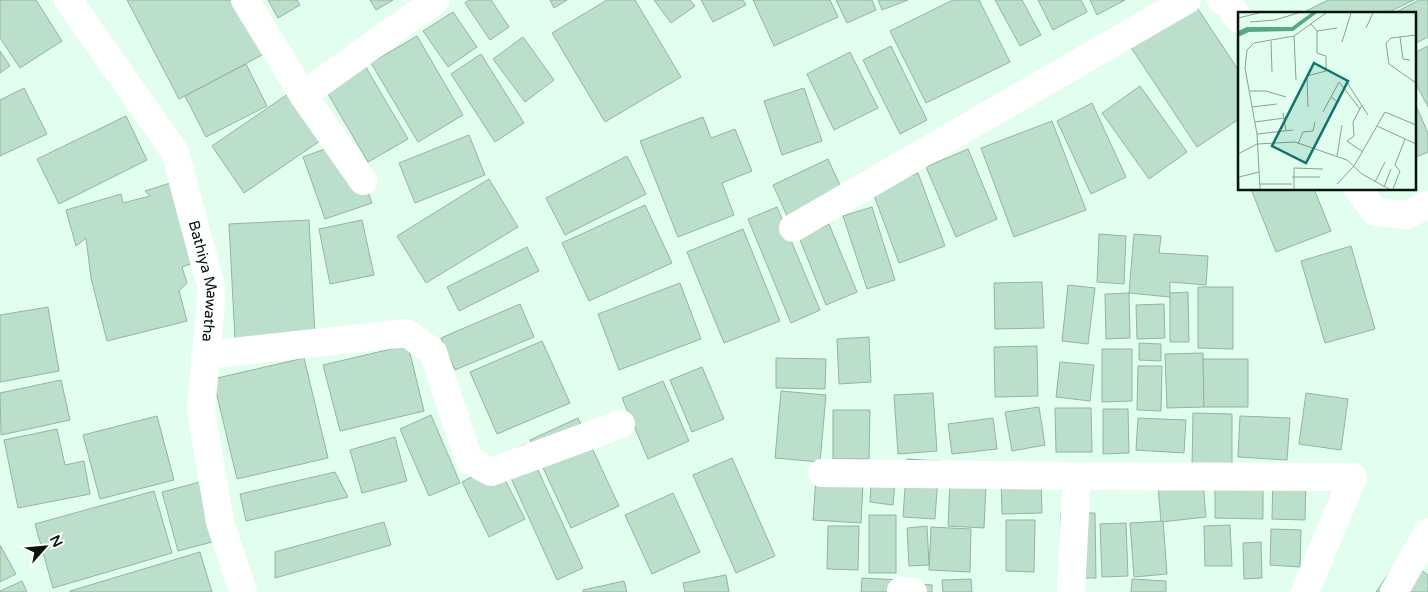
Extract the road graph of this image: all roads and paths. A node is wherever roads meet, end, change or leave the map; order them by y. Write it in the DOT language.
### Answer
graph roads {
  1 [pos="68,0"];
  2 [pos="245,0"];
  3 [pos="436,0"];
  4 [pos="1187,0"];
  5 [pos="1221,0"];
  6 [pos="1238,17"];
  7 [pos="303,96"];
  8 [pos="362,181"];
  9 [pos="1359,190"];
  10 [pos="1417,210"];
  11 [pos="792,228"];
  12 [pos="205,355"];
  13 [pos="621,424"];
  14 [pos="822,473"];
  15 [pos="1077,476"];
  16 [pos="1428,532"];
  17 [pos="243,592"];
  18 [pos="1071,592"];
  19 [pos="1305,592"];
  20 [pos="1394,592"];
  1 -- 12 [label="street, Bathiya Mawatha"];
  2 -- 7 [label="street"];
  3 -- 7 [label="street"];
  4 -- 11 [label="street"];
  5 -- 6 [label="street"];
  7 -- 8 [label="street"];
  9 -- 10 [label="street"];
  12 -- 13 [label="street"];
  12 -- 17 [label="street, Bathiya Mawatha"];
  14 -- 15 [label="street"];
  15 -- 18 [label="street"];
  15 -- 19 [label="street"];
  16 -- 20 [label="street"];
}
